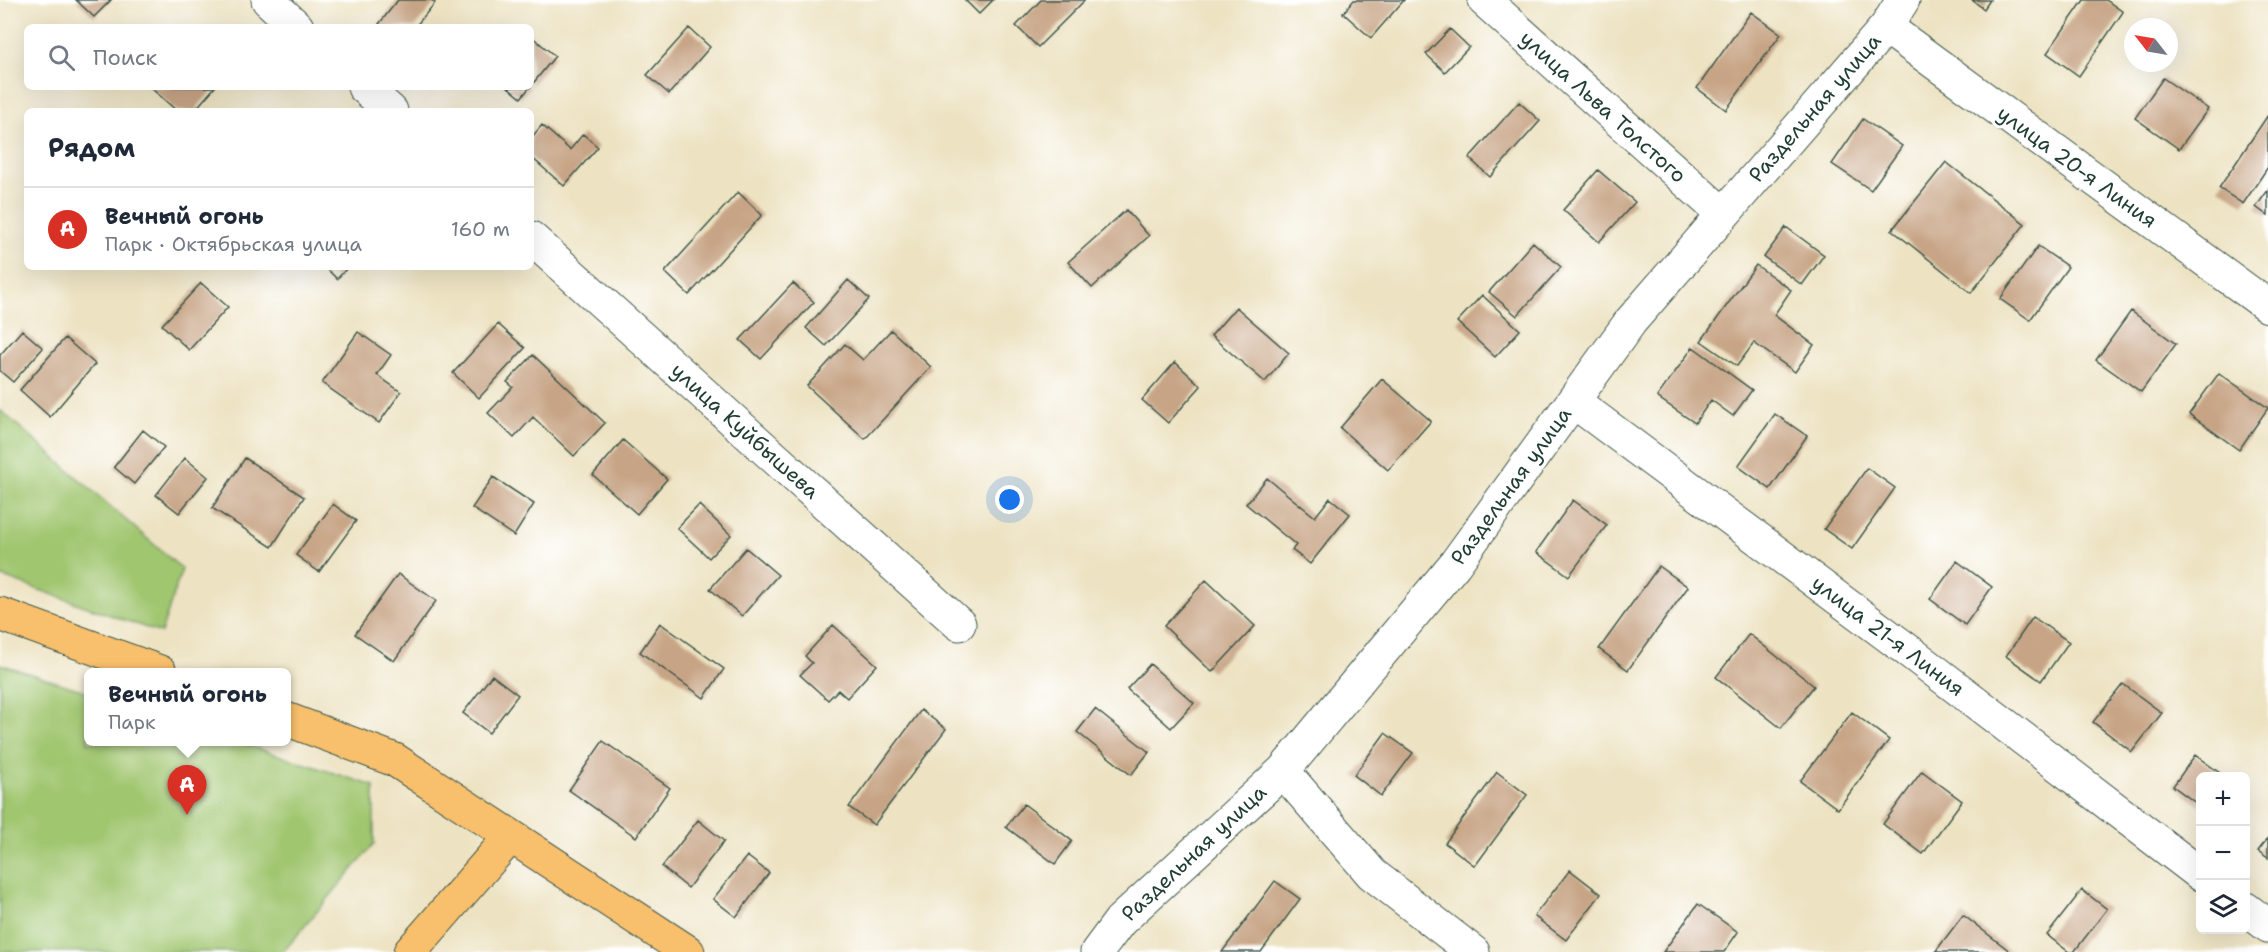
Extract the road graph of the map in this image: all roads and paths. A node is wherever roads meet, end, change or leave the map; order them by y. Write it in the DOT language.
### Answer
graph roads {
  1 [pos="268,0"];
  2 [pos="1484,0"];
  3 [pos="1903,0"];
  4 [pos="294,24"];
  5 [pos="1886,27"];
  6 [pos="367,90"];
  7 [pos="388,108"];
  8 [pos="1723,214"];
  9 [pos="534,241"];
  10 [pos="2268,306"];
  11 [pos="1573,401"];
  12 [pos="0,614"];
  13 [pos="959,624"];
  14 [pos="149,668"];
  15 [pos="291,721"];
  16 [pos="1282,771"];
  17 [pos="511,836"];
  18 [pos="2196,871"];
  19 [pos="2250,912"];
  20 [pos="2268,926"];
  21 [pos="410,952"];
  22 [pos="688,952"];
  23 [pos="1097,952"];
  24 [pos="1473,952"];
  1 -- 4 [label="street"];
  2 -- 8 [label="street, улица Льва Толстого"];
  3 -- 5 [label="street, Раздельная улица"];
  5 -- 8 [label="street, Раздельная улица"];
  5 -- 10 [label="street, улица 20-я Линия"];
  6 -- 7 [label="street"];
  8 -- 11 [label="street, Раздельная улица"];
  9 -- 13 [label="street, улица Куйбышева"];
  11 -- 16 [label="street, Раздельная улица"];
  11 -- 18 [label="street, улица 21-я Линия"];
  12 -- 14 [label="main road"];
  15 -- 17 [label="main road"];
  16 -- 23 [label="street, Раздельная улица"];
  16 -- 24 [label="street"];
  17 -- 21 [label="main road"];
  17 -- 22 [label="main road"];
  19 -- 20 [label="street"];
}
